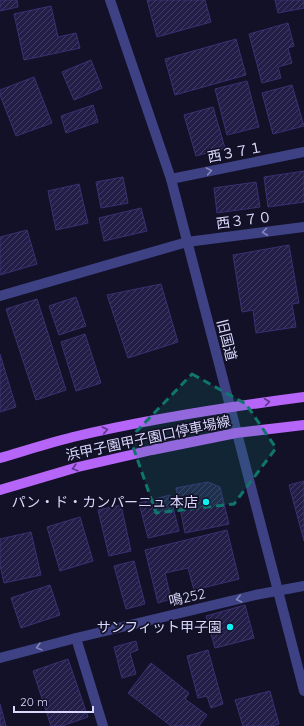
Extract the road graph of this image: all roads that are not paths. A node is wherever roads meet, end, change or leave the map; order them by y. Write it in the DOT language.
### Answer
graph roads {
  1 [pos="110,0"];
  2 [pos="304,152"];
  3 [pos="171,179"];
  4 [pos="304,226"];
  5 [pos="187,242"];
  6 [pos="0,296"];
  7 [pos="304,397"];
  8 [pos="229,407"];
  9 [pos="304,424"];
  10 [pos="236,433"];
  11 [pos="0,458"];
  12 [pos="0,490"];
  13 [pos="304,586"];
  14 [pos="277,590"];
  15 [pos="76,638"];
  16 [pos="0,658"];
  17 [pos="304,691"];
  18 [pos="103,726"];
  1 -- 3 [label="street, 旧国道"];
  3 -- 2 [label="street, 西３７１, one-way"];
  3 -- 5 [label="street, 旧国道"];
  4 -- 5 [label="street, 西３７０, one-way"];
  5 -- 6 [label="street, 西３７０"];
  5 -- 8 [label="street, 旧国道"];
  8 -- 7 [label="main road, 浜甲子園甲子園口停車場線, one-way"];
  8 -- 10 [label="street, 旧国道"];
  11 -- 8 [label="main road, 浜甲子園甲子園口停車場線, one-way"];
  9 -- 10 [label="main road, 浜甲子園甲子園口停車場線"];
  10 -- 12 [label="main road, 浜甲子園甲子園口停車場線, one-way"];
  10 -- 14 [label="street, 旧国道"];
  13 -- 14 [label="street, 鳴252"];
  14 -- 15 [label="street, 鳴252, one-way"];
  14 -- 17 [label="street, 旧国道"];
  15 -- 16 [label="street, 鳴252, one-way"];
  15 -- 18 [label="street"];
}
